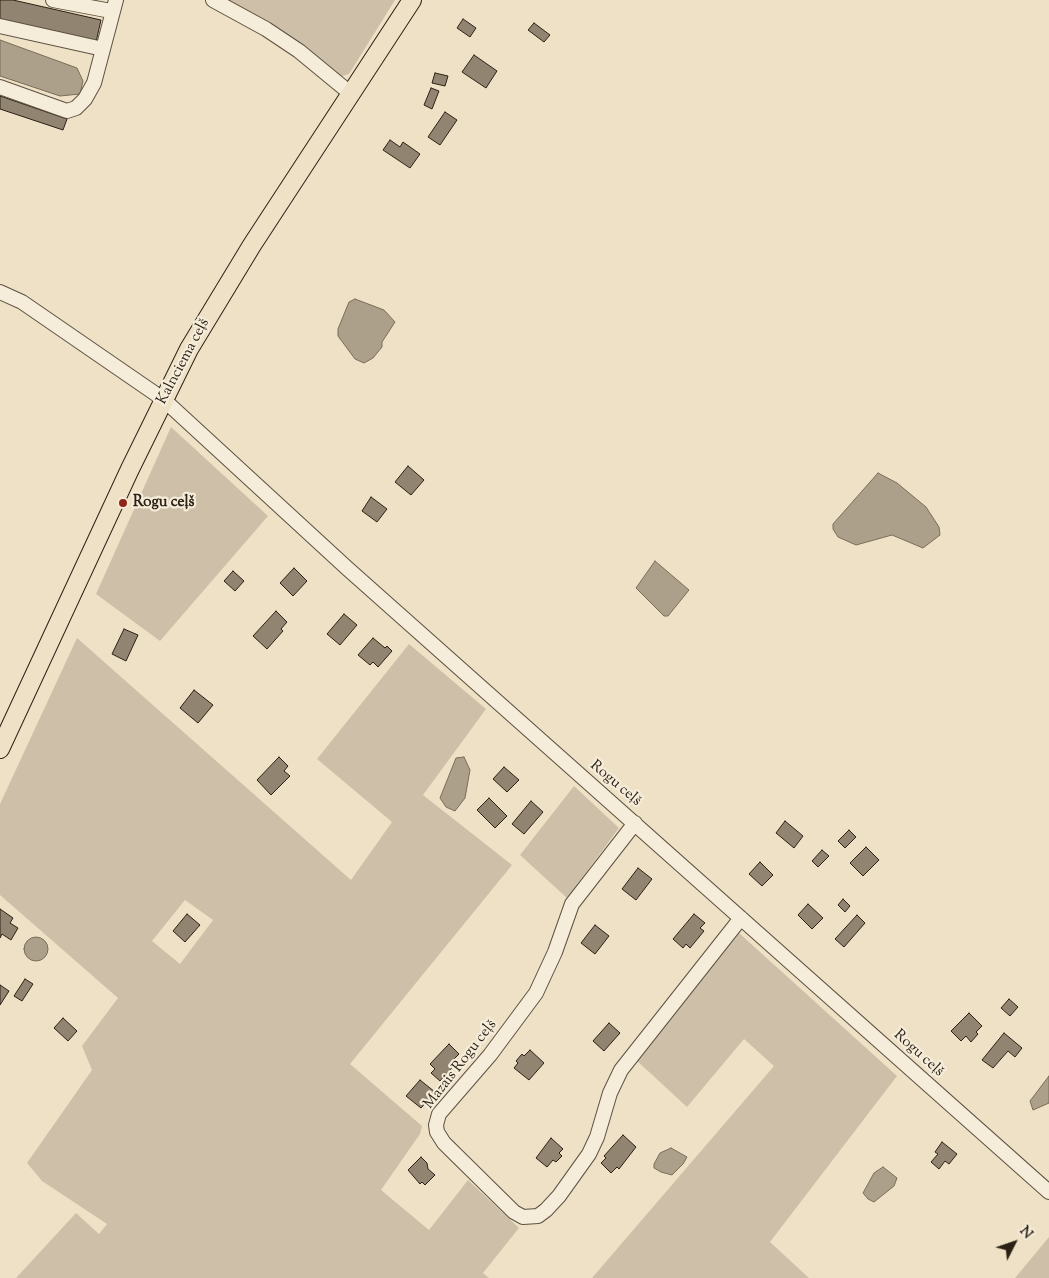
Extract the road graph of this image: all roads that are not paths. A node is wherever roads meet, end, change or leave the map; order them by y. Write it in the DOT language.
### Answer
graph roads {
  1 [pos="53,0"];
  2 [pos="214,0"];
  3 [pos="412,0"];
  4 [pos="113,6"];
  5 [pos="0,26"];
  6 [pos="103,49"];
  7 [pos="0,87"];
  8 [pos="350,93"];
  9 [pos="0,292"];
  10 [pos="163,399"];
  11 [pos="0,750"];
  12 [pos="635,823"];
  13 [pos="740,918"];
  14 [pos="1049,1192"];
  1 -- 4 [label="street"];
  2 -- 8 [label="street"];
  3 -- 8 [label="main road, Kalnciema ceļš"];
  4 -- 6 [label="street"];
  5 -- 6 [label="street"];
  6 -- 7 [label="street"];
  8 -- 10 [label="main road, Kalnciema ceļš"];
  9 -- 10 [label="street, Rogu ceļš"];
  10 -- 11 [label="main road, Kalnciema ceļš"];
  10 -- 12 [label="street, Rogu ceļš"];
  12 -- 13 [label="street, Rogu ceļš"];
  12 -- 13 [label="street, Mazais Rogu ceļš"];
  13 -- 14 [label="street, Rogu ceļš"];
}
